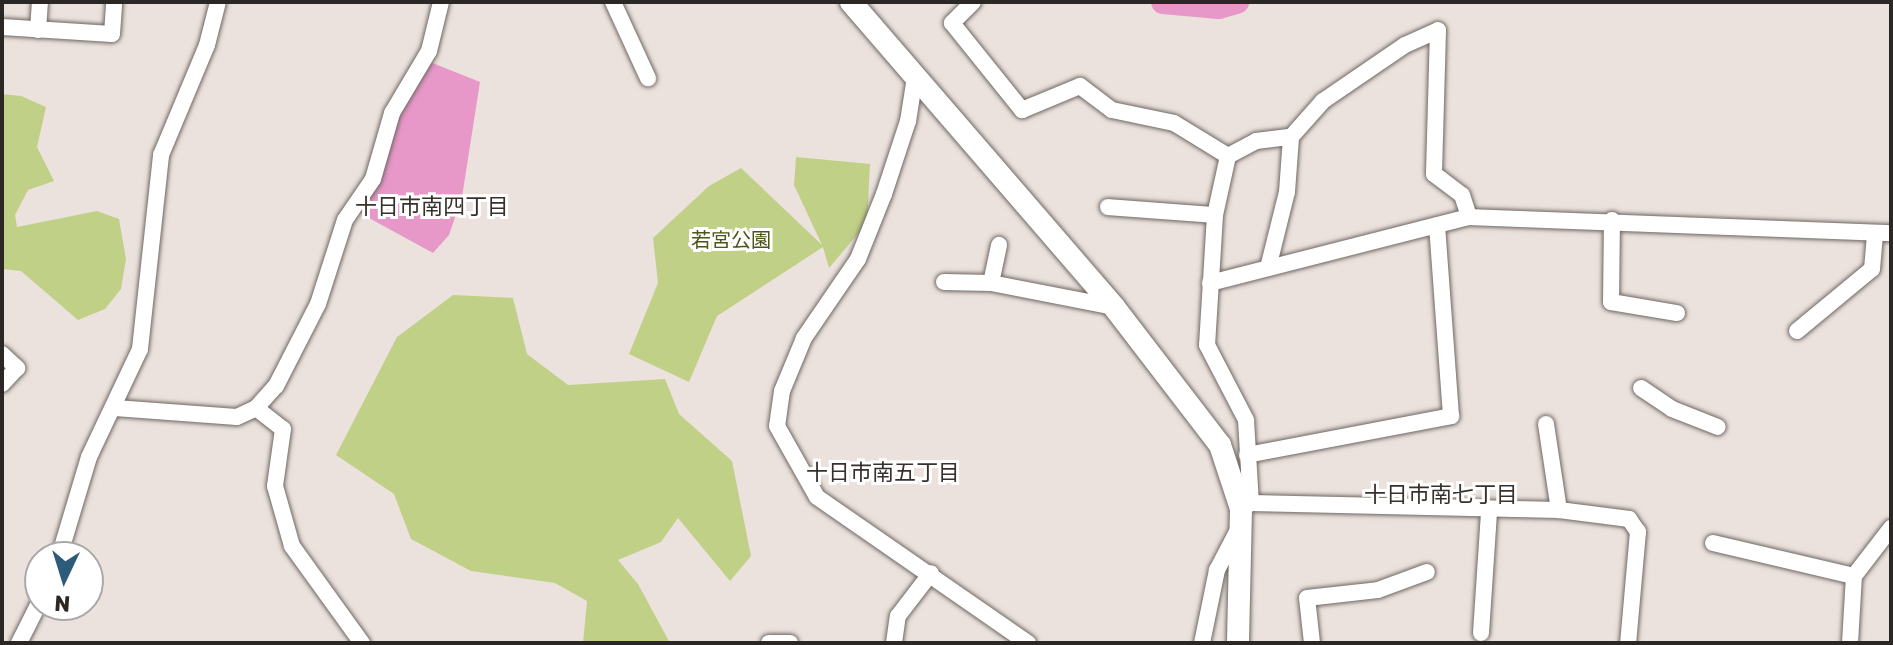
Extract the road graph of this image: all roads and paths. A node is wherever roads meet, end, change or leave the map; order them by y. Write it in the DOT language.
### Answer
graph roads {
  1 [pos="40,2"];
  2 [pos="114,2"];
  3 [pos="218,2"];
  4 [pos="441,2"];
  5 [pos="613,2"];
  6 [pos="851,2"];
  7 [pos="973,2"];
  8 [pos="2,27"];
  9 [pos="38,30"];
  10 [pos="915,77"];
  11 [pos="648,78"];
  12 [pos="1291,137"];
  13 [pos="1228,156"];
  14 [pos="1108,207"];
  15 [pos="1215,215"];
  16 [pos="1469,217"];
  17 [pos="1612,220"];
  18 [pos="1437,226"];
  19 [pos="1883,233"];
  20 [pos="999,245"];
  21 [pos="1268,268"];
  22 [pos="944,282"];
  23 [pos="991,283"];
  24 [pos="1210,283"];
  25 [pos="1114,307"];
  26 [pos="1677,313"];
  27 [pos="1797,331"];
  28 [pos="2,354"];
  29 [pos="2,384"];
  30 [pos="1641,388"];
  31 [pos="115,408"];
  32 [pos="256,408"];
  33 [pos="1546,424"];
  34 [pos="1718,427"];
  35 [pos="1247,455"];
  36 [pos="1559,510"];
  37 [pos="1489,511"];
  38 [pos="1244,512"];
  39 [pos="1891,528"];
  40 [pos="64,541"];
  41 [pos="1713,543"];
  42 [pos="1427,572"];
  43 [pos="931,573"];
  44 [pos="1854,576"];
  45 [pos="30,621"];
  46 [pos="1481,633"];
  47 [pos="19,643"];
  48 [pos="362,643"];
  49 [pos="769,643"];
  50 [pos="790,643"];
  51 [pos="894,643"];
  52 [pos="1028,643"];
  53 [pos="1202,643"];
  54 [pos="1238,643"];
  55 [pos="1312,643"];
  56 [pos="1628,643"];
  57 [pos="1850,643"];
  1 -- 9 [label="street"];
  2 -- 9 [label="street"];
  3 -- 31 [label="street"];
  4 -- 32 [label="street"];
  5 -- 11 [label="street"];
  6 -- 10 [label="street"];
  7 -- 13 [label="street"];
  8 -- 9 [label="street"];
  10 -- 25 [label="street"];
  10 -- 43 [label="street"];
  12 -- 13 [label="street"];
  12 -- 16 [label="street"];
  12 -- 21 [label="street"];
  13 -- 15 [label="street"];
  14 -- 15 [label="street"];
  15 -- 24 [label="street"];
  16 -- 17 [label="street"];
  16 -- 18 [label="street"];
  17 -- 19 [label="street"];
  17 -- 26 [label="street"];
  18 -- 21 [label="street"];
  18 -- 35 [label="street"];
  19 -- 27 [label="street"];
  20 -- 23 [label="street"];
  21 -- 24 [label="street"];
  22 -- 23 [label="street"];
  23 -- 25 [label="street"];
  24 -- 35 [label="street"];
  25 -- 38 [label="street"];
  28 -- 29 [label="street"];
  30 -- 34 [label="street"];
  31 -- 32 [label="street"];
  31 -- 40 [label="street"];
  32 -- 48 [label="street"];
  33 -- 36 [label="street"];
  35 -- 38 [label="street"];
  36 -- 37 [label="street"];
  36 -- 56 [label="street"];
  37 -- 38 [label="street"];
  37 -- 46 [label="street"];
  38 -- 53 [label="street"];
  38 -- 54 [label="street"];
  39 -- 44 [label="street"];
  41 -- 44 [label="street"];
  42 -- 55 [label="street"];
  43 -- 51 [label="street"];
  43 -- 52 [label="street"];
  44 -- 57 [label="street"];
  45 -- 47 [label="street"];
  49 -- 50 [label="street"];
}
